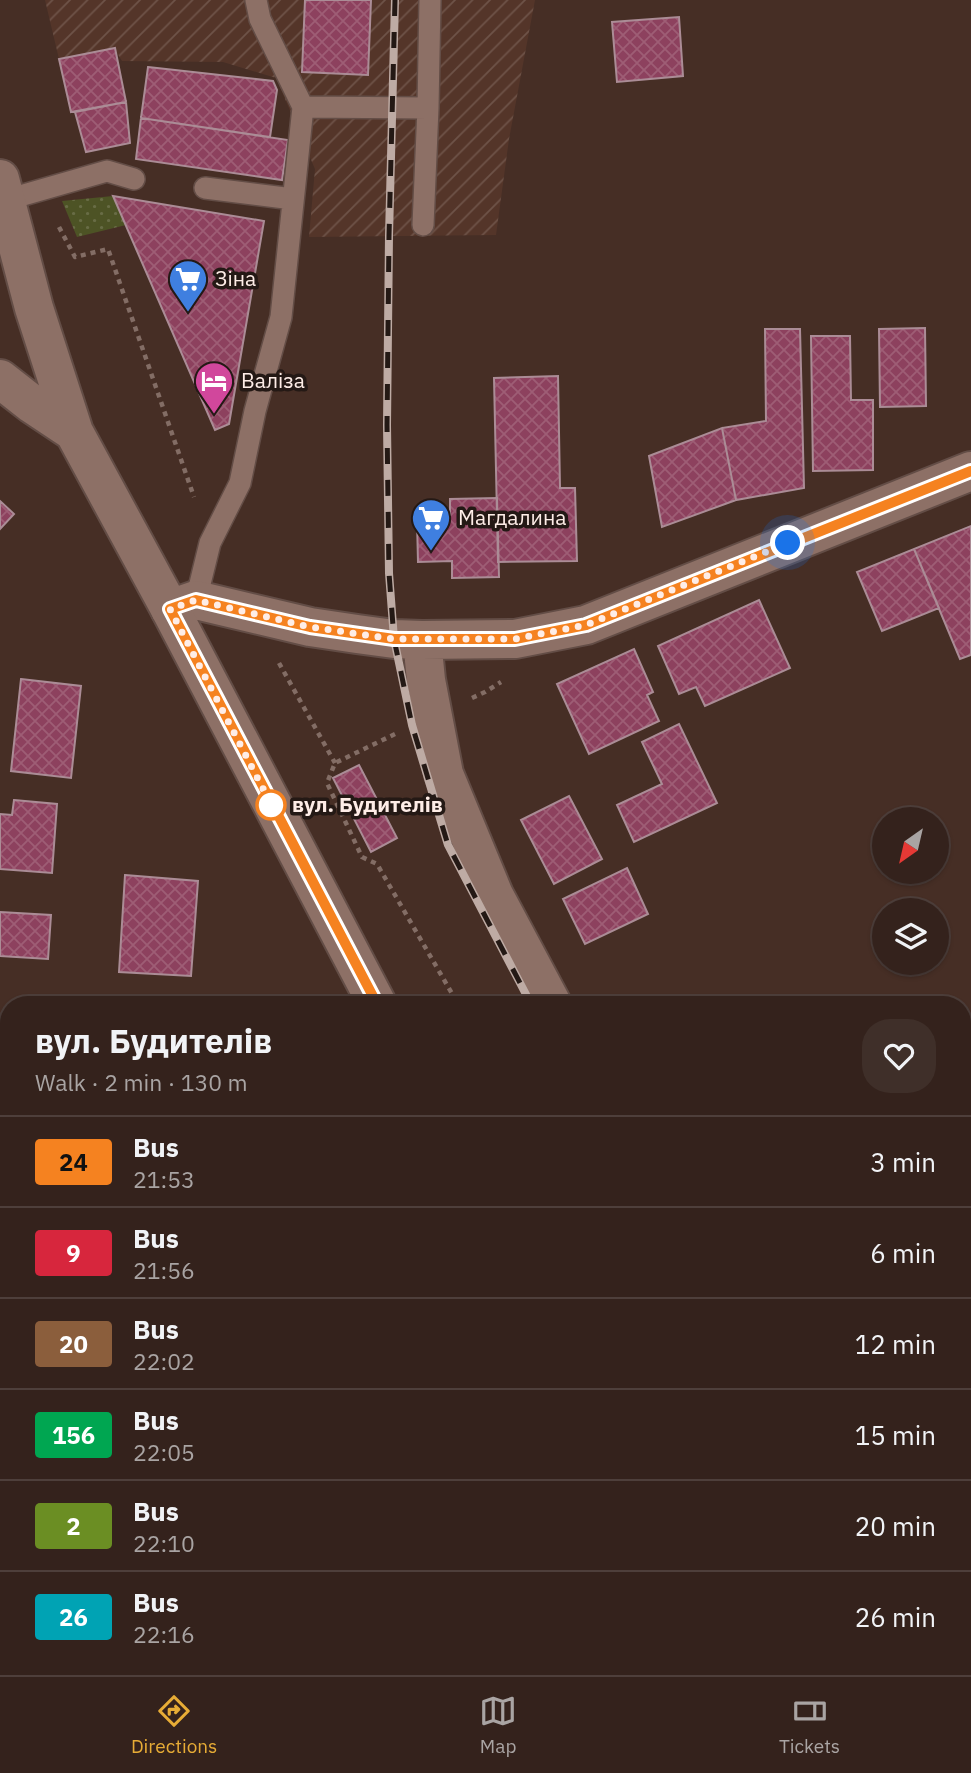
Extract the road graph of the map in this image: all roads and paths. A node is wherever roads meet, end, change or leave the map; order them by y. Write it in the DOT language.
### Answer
graph roads {
  1 [pos="256,0"];
  2 [pos="429,0"];
  3 [pos="303,107"];
  4 [pos="428,108"];
  5 [pos="134,179"];
  6 [pos="205,188"];
  7 [pos="15,190"];
  8 [pos="293,199"];
  9 [pos="423,225"];
  10 [pos="0,379"];
  11 [pos="74,432"];
  12 [pos="971,471"];
  13 [pos="210,543"];
  14 [pos="183,605"];
  15 [pos="253,613"];
  16 [pos="422,640"];
  17 [pos="373,996"];
  18 [pos="453,996"];
  19 [pos="548,996"];
  1 -- 3 [label="lane"];
  2 -- 4 [label="lane"];
  3 -- 4 [label="lane"];
  3 -- 8 [label="lane"];
  4 -- 9 [label="lane"];
  5 -- 7 [label="lane"];
  6 -- 8 [label="lane"];
  7 -- 11 [label="street"];
  7 -- 13 [label="path"];
  8 -- 13 [label="lane"];
  10 -- 11 [label="street"];
  11 -- 14 [label="street"];
  12 -- 16 [label="street"];
  13 -- 14 [label="lane"];
  14 -- 15 [label="street"];
  14 -- 17 [label="street"];
  15 -- 16 [label="street"];
  15 -- 18 [label="path"];
  16 -- 19 [label="street"];
}
